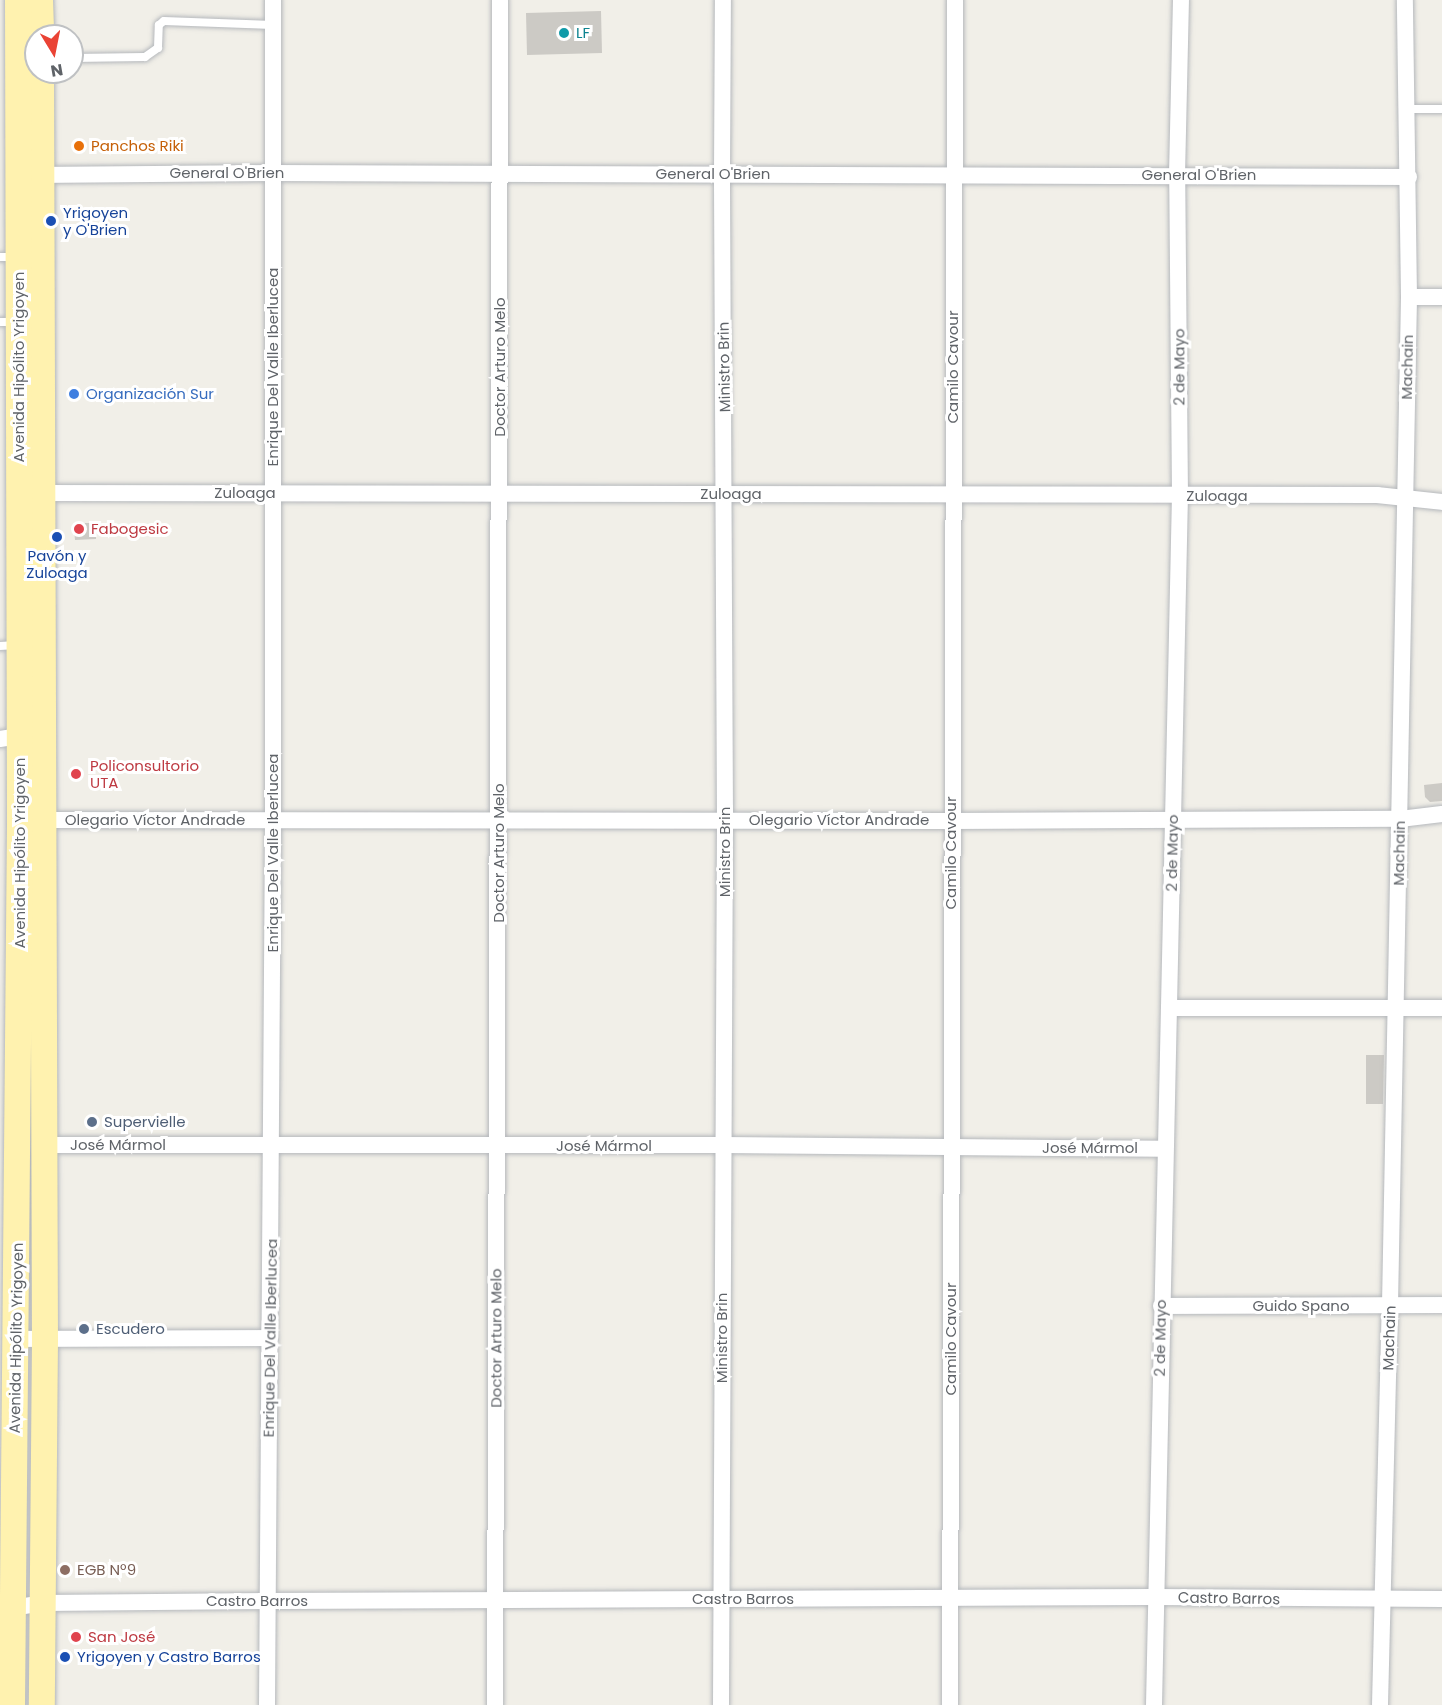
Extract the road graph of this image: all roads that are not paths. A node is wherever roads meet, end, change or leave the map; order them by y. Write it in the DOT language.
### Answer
graph roads {
  1 [pos="18,0"];
  2 [pos="40,0"];
  3 [pos="273,0"];
  4 [pos="500,0"];
  5 [pos="723,0"];
  6 [pos="955,0"];
  7 [pos="1181,0"];
  8 [pos="1405,0"];
  9 [pos="41,24"];
  10 [pos="273,25"];
  11 [pos="84,58"];
  12 [pos="40,84"];
  13 [pos="1407,109"];
  14 [pos="1442,109"];
  15 [pos="272,173"];
  16 [pos="500,174"];
  17 [pos="722,174"];
  18 [pos="954,174"];
  19 [pos="1177,175"];
  20 [pos="30,176"];
  21 [pos="1409,177"];
  22 [pos="9,257"];
  23 [pos="1409,297"];
  24 [pos="1442,297"];
  25 [pos="10,322"];
  26 [pos="32,493"];
  27 [pos="273,493"];
  28 [pos="725,494"];
  29 [pos="952,495"];
  30 [pos="499,496"];
  31 [pos="1180,496"];
  32 [pos="1404,497"];
  33 [pos="1442,502"];
  34 [pos="10,645"];
  35 [pos="10,738"];
  36 [pos="1442,814"];
  37 [pos="273,819"];
  38 [pos="1400,819"];
  39 [pos="32,820"];
  40 [pos="725,820"];
  41 [pos="1173,820"];
  42 [pos="499,821"];
  43 [pos="951,821"];
  44 [pos="1170,1008"];
  45 [pos="1396,1008"];
  46 [pos="1442,1008"];
  47 [pos="44,1145"];
  48 [pos="723,1145"];
  49 [pos="272,1146"];
  50 [pos="497,1146"];
  51 [pos="951,1148"];
  52 [pos="1164,1149"];
  53 [pos="1390,1305"];
  54 [pos="1442,1305"];
  55 [pos="1161,1306"];
  56 [pos="270,1338"];
  57 [pos="16,1339"];
  58 [pos="45,1339"];
  59 [pos="1156,1597"];
  60 [pos="951,1598"];
  61 [pos="722,1599"];
  62 [pos="1382,1599"];
  63 [pos="1442,1599"];
  64 [pos="267,1601"];
  65 [pos="495,1601"];
  66 [pos="43,1603"];
  67 [pos="12,1608"];
  68 [pos="12,1705"];
  69 [pos="42,1705"];
  70 [pos="267,1705"];
  71 [pos="495,1705"];
  72 [pos="721,1705"];
  73 [pos="950,1705"];
  74 [pos="1154,1705"];
  75 [pos="1380,1705"];
  1 -- 20 [label="main road, Avenida Hipólito Yrigoyen"];
  2 -- 9 [label="main road"];
  3 -- 10 [label="street, Enrique Del Valle Iberlucea"];
  4 -- 16 [label="street, Doctor Arturo Melo"];
  5 -- 17 [label="street, Ministro Brin"];
  6 -- 18 [label="street, Camilo Cavour"];
  7 -- 19 [label="street, 2 de Mayo"];
  8 -- 13 [label="street, Machain"];
  10 -- 11 [label="lane"];
  10 -- 15 [label="street, Enrique Del Valle Iberlucea"];
  12 -- 20 [label="main road, Avenida Hipólito Yrigoyen"];
  13 -- 14 [label="lane"];
  13 -- 21 [label="street, Machain"];
  15 -- 16 [label="street, General O'Brien"];
  15 -- 20 [label="street, General O'Brien"];
  15 -- 27 [label="street, Enrique Del Valle Iberlucea"];
  16 -- 17 [label="street, General O'Brien"];
  16 -- 30 [label="street, Doctor Arturo Melo"];
  17 -- 18 [label="street, General O'Brien"];
  17 -- 28 [label="street, Ministro Brin"];
  18 -- 19 [label="street, General O'Brien"];
  18 -- 29 [label="street, Camilo Cavour"];
  19 -- 21 [label="street, General O'Brien"];
  19 -- 31 [label="street, 2 de Mayo"];
  20 -- 22 [label="main road, Avenida Hipólito Yrigoyen"];
  20 -- 26 [label="main road, Avenida Hipólito Yrigoyen"];
  21 -- 23 [label="street, Machain"];
  22 -- 25 [label="main road, Avenida Hipólito Yrigoyen"];
  23 -- 24 [label="street"];
  23 -- 32 [label="street, Machain"];
  25 -- 26 [label="main road, Avenida Hipólito Yrigoyen"];
  26 -- 27 [label="street, Zuloaga"];
  26 -- 34 [label="main road, Avenida Hipólito Yrigoyen"];
  26 -- 39 [label="main road, Avenida Hipólito Yrigoyen"];
  27 -- 30 [label="street, Zuloaga"];
  27 -- 37 [label="street, Enrique Del Valle Iberlucea"];
  28 -- 29 [label="street, Zuloaga"];
  28 -- 30 [label="street, Zuloaga"];
  28 -- 40 [label="street, Ministro Brin"];
  29 -- 31 [label="street, Zuloaga"];
  29 -- 43 [label="street, Camilo Cavour"];
  30 -- 42 [label="street, Doctor Arturo Melo"];
  31 -- 32 [label="street, Zuloaga"];
  31 -- 41 [label="street, 2 de Mayo"];
  32 -- 33 [label="street, Zuloaga"];
  32 -- 38 [label="street, Machain"];
  34 -- 35 [label="main road, Avenida Hipólito Yrigoyen"];
  35 -- 39 [label="main road, Avenida Hipólito Yrigoyen"];
  36 -- 38 [label="street, Olegario Víctor Andrade"];
  37 -- 39 [label="street, Olegario Víctor Andrade"];
  37 -- 42 [label="street, Olegario Víctor Andrade"];
  37 -- 49 [label="street, Enrique Del Valle Iberlucea"];
  38 -- 41 [label="street, Olegario Víctor Andrade"];
  38 -- 45 [label="street, Machain"];
  39 -- 47 [label="main road, Avenida Hipólito Yrigoyen"];
  39 -- 57 [label="main road, Avenida Hipólito Yrigoyen"];
  40 -- 42 [label="street, Olegario Víctor Andrade"];
  40 -- 43 [label="street, Olegario Víctor Andrade"];
  40 -- 48 [label="street, Ministro Brin"];
  41 -- 43 [label="street, Olegario Víctor Andrade"];
  41 -- 44 [label="street, 2 de Mayo"];
  42 -- 50 [label="street, Doctor Arturo Melo"];
  43 -- 51 [label="street, Camilo Cavour"];
  44 -- 45 [label="street"];
  44 -- 52 [label="street, 2 de Mayo"];
  45 -- 46 [label="street"];
  45 -- 53 [label="street, Machain"];
  47 -- 49 [label="street, José Mármol"];
  47 -- 58 [label="main road, Avenida Hipólito Yrigoyen"];
  48 -- 50 [label="street, José Mármol"];
  48 -- 51 [label="street, José Mármol"];
  48 -- 61 [label="street, Ministro Brin"];
  49 -- 50 [label="street, José Mármol"];
  49 -- 56 [label="street, Enrique Del Valle Iberlucea"];
  50 -- 65 [label="street, Doctor Arturo Melo"];
  51 -- 52 [label="street, José Mármol"];
  51 -- 60 [label="street, Camilo Cavour"];
  52 -- 55 [label="street, 2 de Mayo"];
  53 -- 54 [label="street, Guido Spano"];
  53 -- 55 [label="street, Guido Spano"];
  53 -- 62 [label="street, Machain"];
  55 -- 59 [label="street, 2 de Mayo"];
  56 -- 58 [label="street"];
  56 -- 64 [label="street, Enrique Del Valle Iberlucea"];
  57 -- 58 [label="street"];
  57 -- 67 [label="main road, Avenida Hipólito Yrigoyen"];
  58 -- 66 [label="main road, Avenida Hipólito Yrigoyen"];
  59 -- 60 [label="street, Castro Barros"];
  59 -- 62 [label="street, Castro Barros"];
  59 -- 74 [label="street, 2 de Mayo"];
  60 -- 61 [label="street, Castro Barros"];
  60 -- 73 [label="street, Camilo Cavour"];
  61 -- 65 [label="street, Castro Barros"];
  61 -- 72 [label="street, Ministro Brin"];
  62 -- 63 [label="street, Castro Barros"];
  62 -- 75 [label="street, Machain"];
  64 -- 65 [label="street, Castro Barros"];
  64 -- 66 [label="street, Castro Barros"];
  64 -- 70 [label="street, Enrique Del Valle Iberlucea"];
  65 -- 71 [label="street, Doctor Arturo Melo"];
  66 -- 67 [label="street, Castro Barros"];
  66 -- 69 [label="main road, Avenida Hipólito Yrigoyen"];
  67 -- 68 [label="main road, Avenida Hipólito Yrigoyen"];
}
